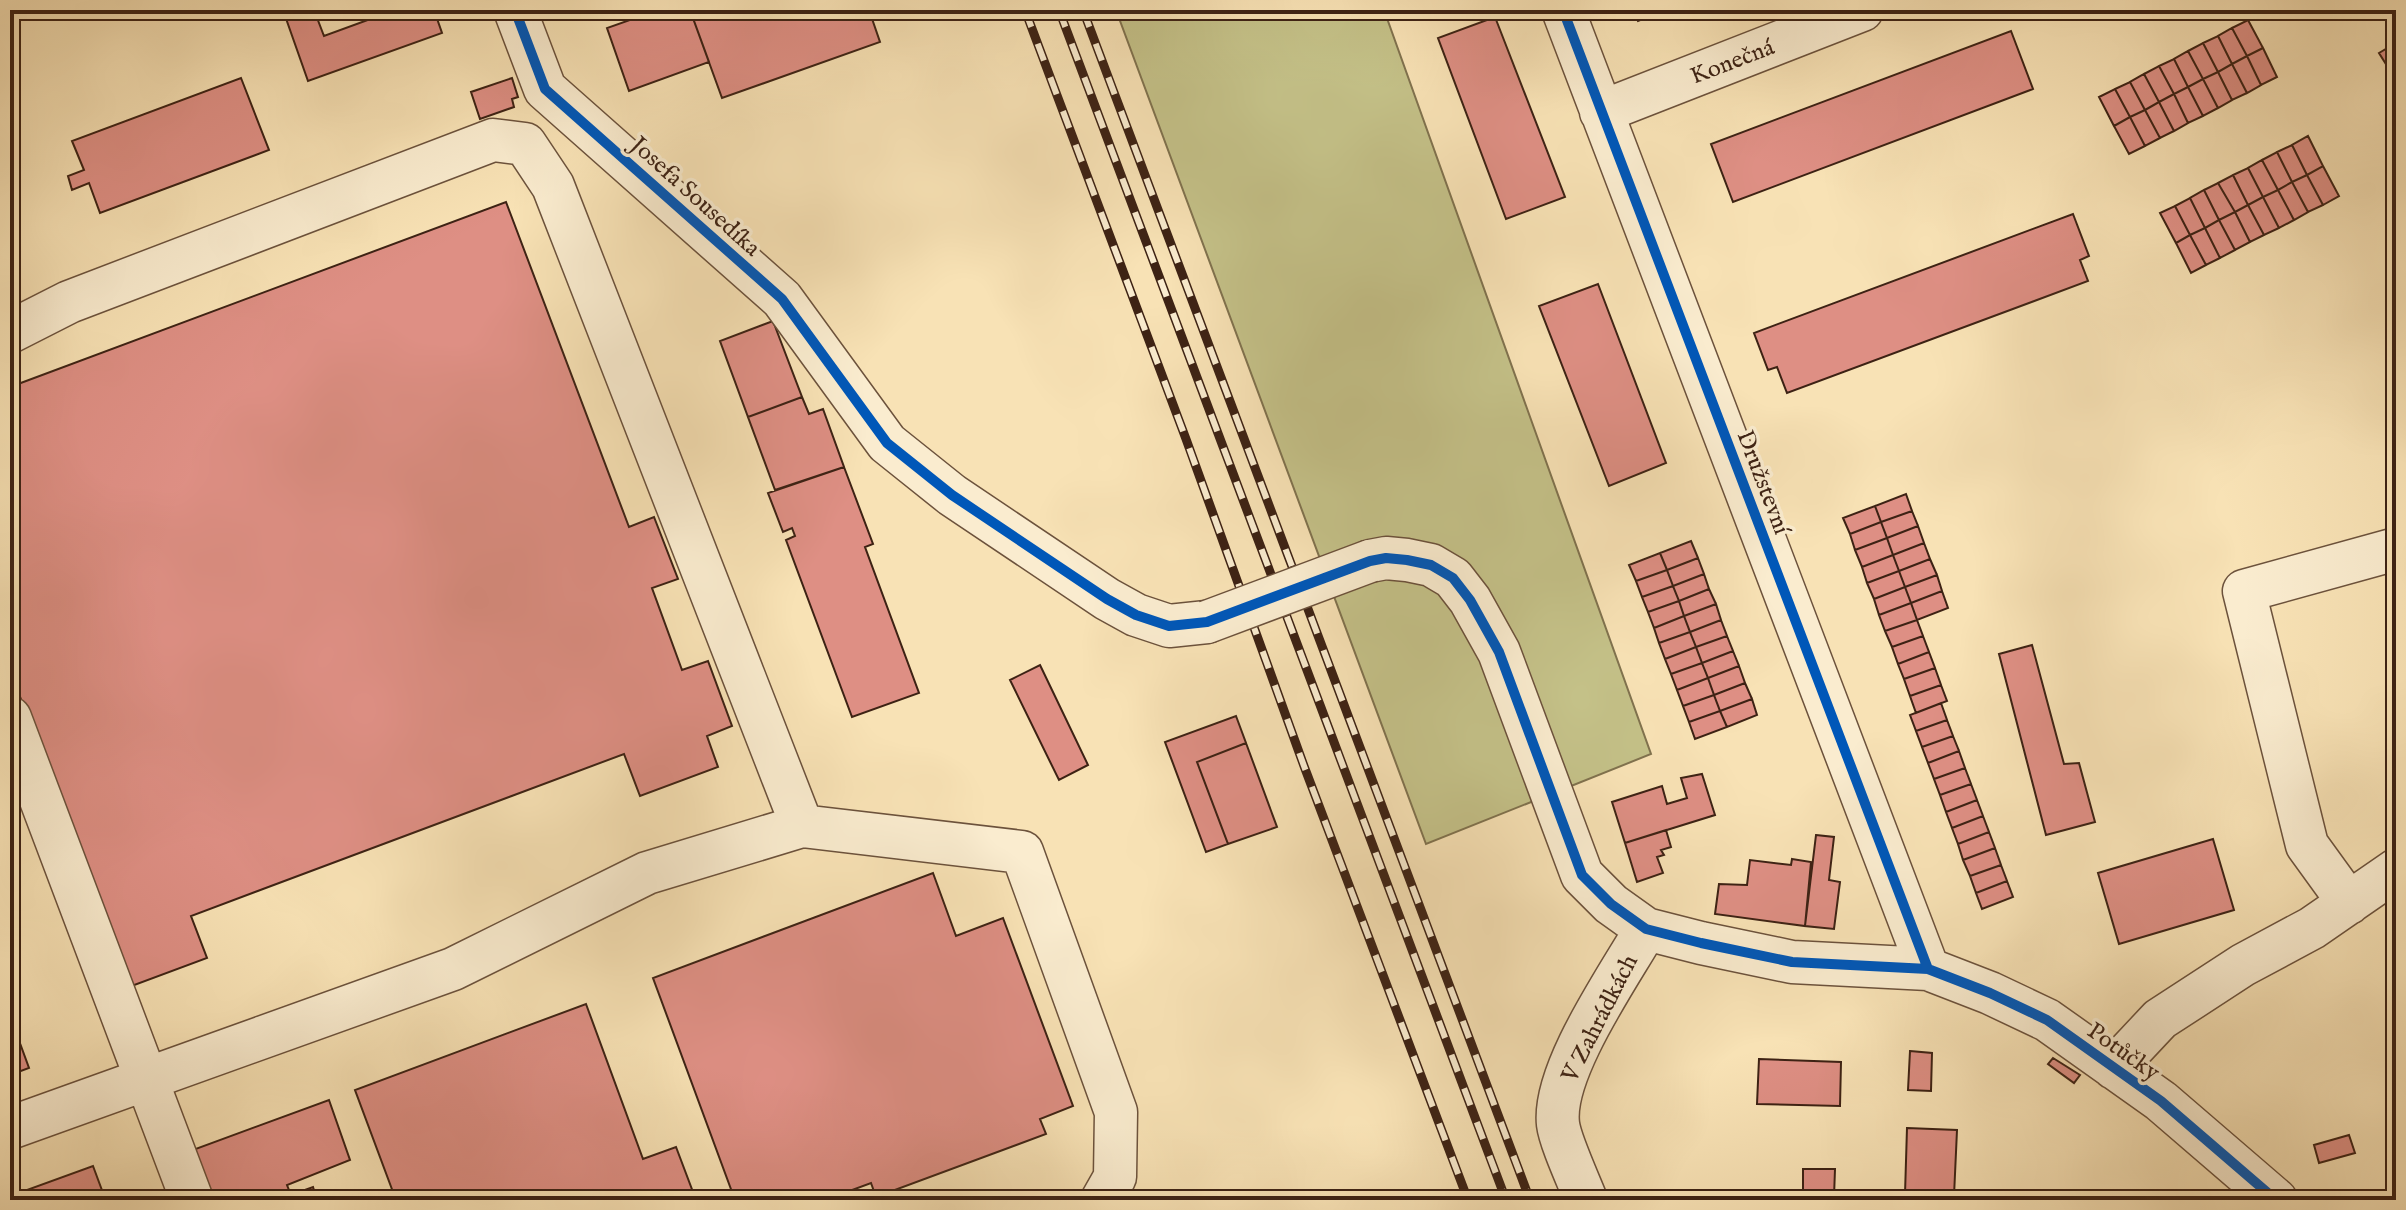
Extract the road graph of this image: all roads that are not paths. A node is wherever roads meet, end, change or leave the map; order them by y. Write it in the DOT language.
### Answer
graph roads {
  1 [pos="515,10"];
  2 [pos="1563,10"];
  3 [pos="1862,10"];
  4 [pos="1601,112"];
  5 [pos="10,332"];
  6 [pos="2396,549"];
  7 [pos="10,718"];
  8 [pos="802,826"];
  9 [pos="2396,870"];
  10 [pos="2349,903"];
  11 [pos="1646,929"];
  12 [pos="1928,969"];
  13 [pos="2114,1068"];
  14 [pos="146,1078"];
  15 [pos="10,1128"];
  16 [pos="192,1200"];
  17 [pos="1102,1200"];
  18 [pos="1586,1200"];
  19 [pos="2276,1200"];
  1 -- 11 [label="street, Josefa Sousedíka, bridge"];
  2 -- 4 [label="street, Družstevní"];
  3 -- 4 [label="street, Konečná"];
  4 -- 12 [label="street, Družstevní"];
  5 -- 8 [label="street"];
  6 -- 10 [label="street"];
  7 -- 14 [label="street"];
  8 -- 14 [label="street"];
  8 -- 17 [label="street"];
  9 -- 10 [label="street"];
  10 -- 13 [label="street"];
  11 -- 12 [label="street, Potůčky"];
  11 -- 18 [label="street, V Zahrádkách"];
  12 -- 13 [label="street, Potůčky"];
  13 -- 19 [label="street, Potůčky"];
  14 -- 15 [label="street"];
  14 -- 16 [label="street"];
}
